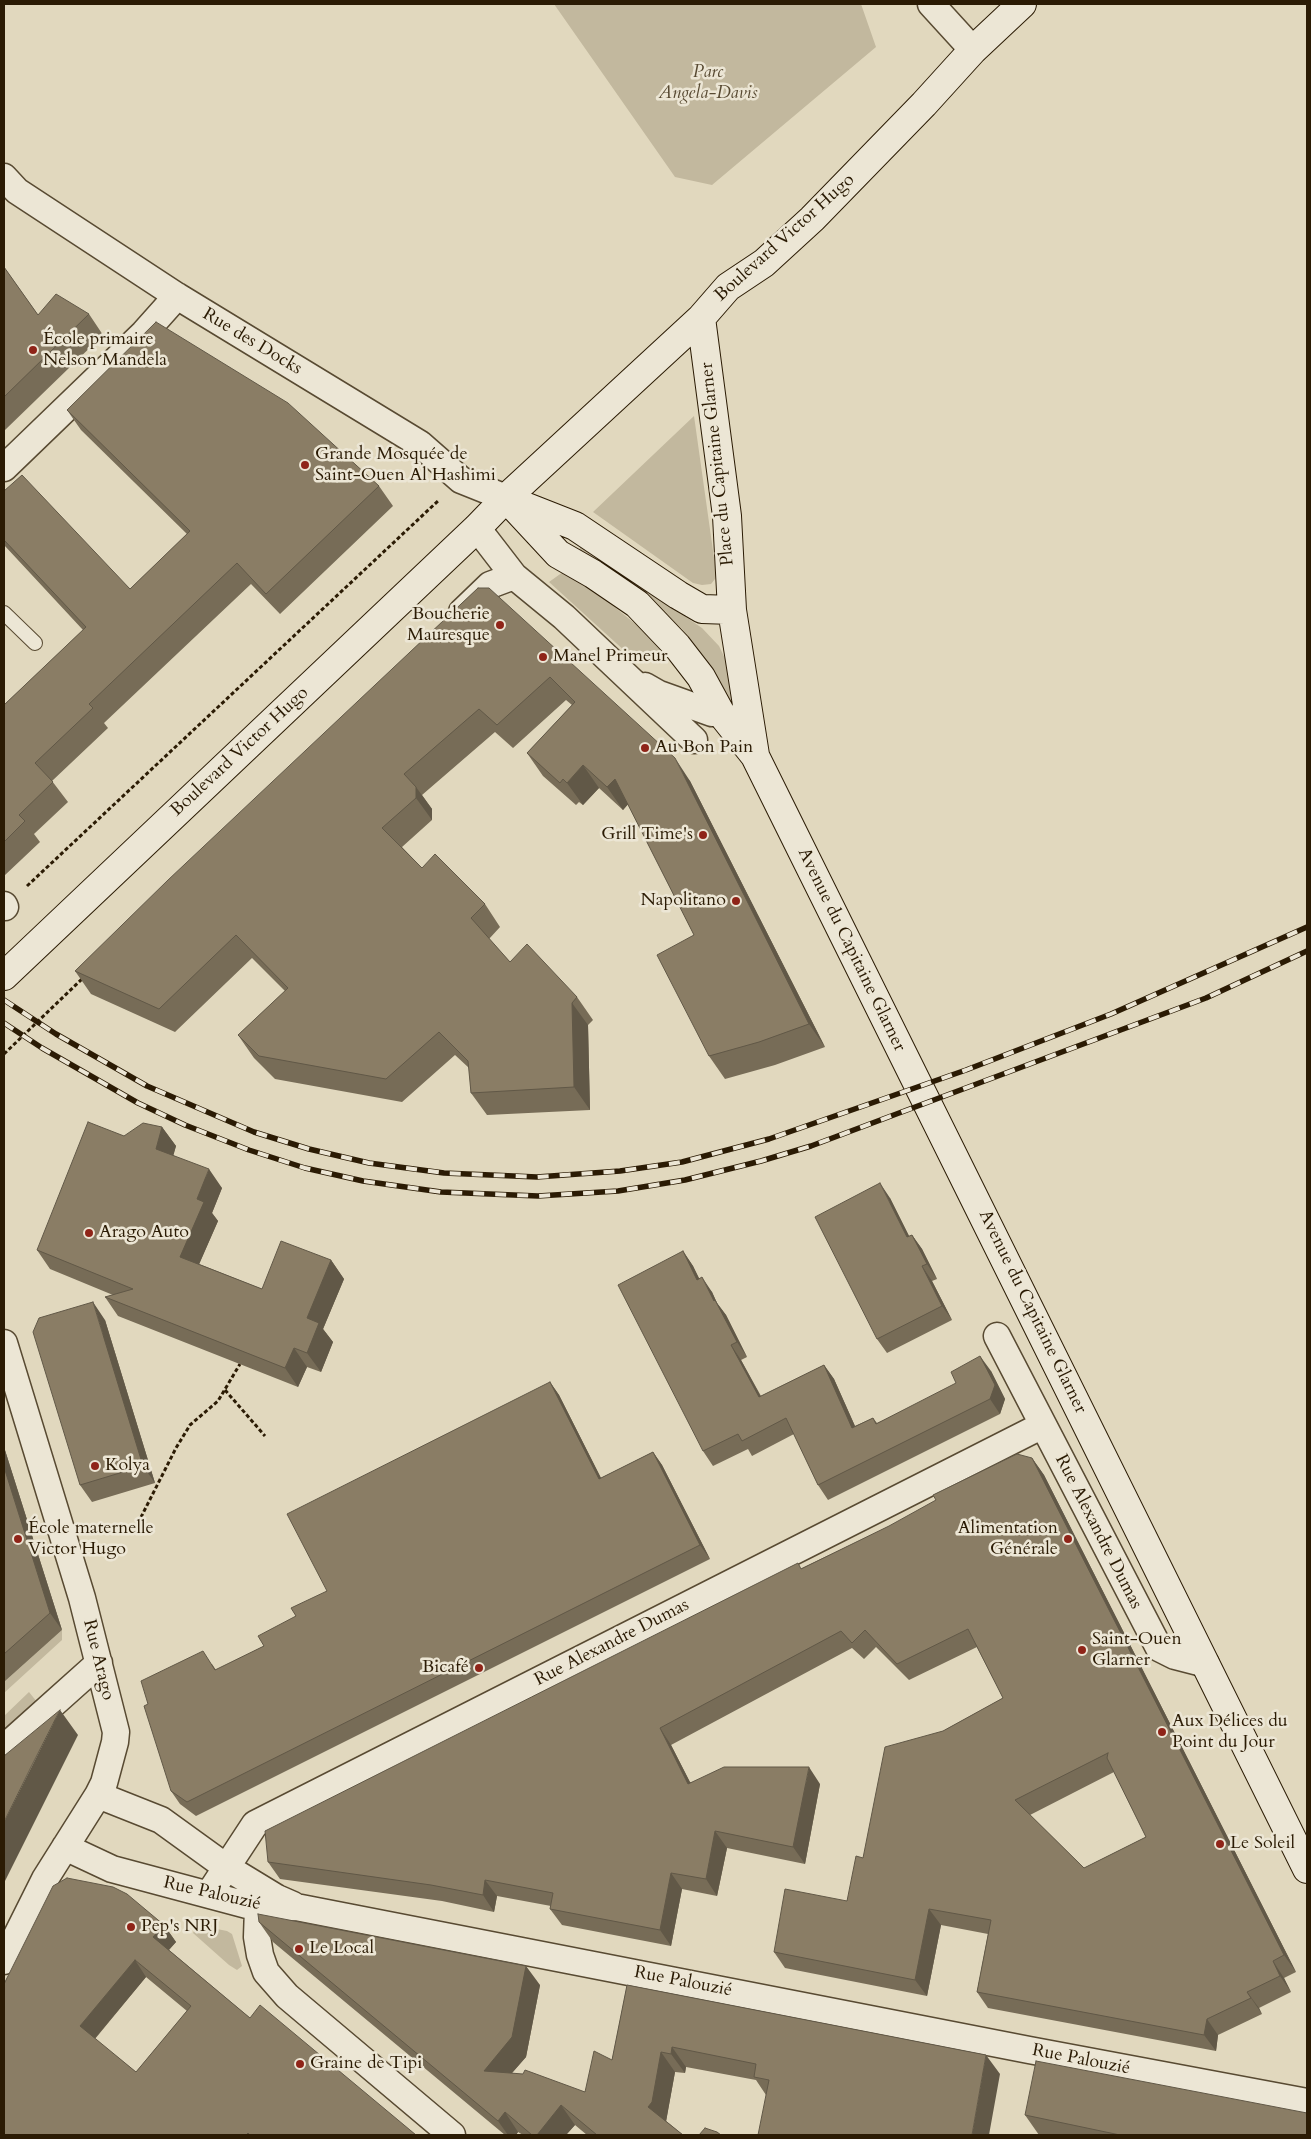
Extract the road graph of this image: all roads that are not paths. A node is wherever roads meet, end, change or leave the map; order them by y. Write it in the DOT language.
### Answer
graph roads {
  1 [pos="931,4"];
  2 [pos="1022,4"];
  3 [pos="972,50"];
  4 [pos="4,177"];
  5 [pos="177,296"];
  6 [pos="700,318"];
  7 [pos="4,468"];
  8 [pos="506,498"];
  9 [pos="477,528"];
  10 [pos="514,576"];
  11 [pos="732,610"];
  12 [pos="4,613"];
  13 [pos="448,626"];
  14 [pos="35,643"];
  15 [pos="623,674"];
  16 [pos="720,712"];
  17 [pos="694,740"];
  18 [pos="755,756"];
  19 [pos="4,976"];
  20 [pos="998,1336"];
  21 [pos="4,1343"];
  22 [pos="1043,1425"];
  23 [pos="99,1663"];
  24 [pos="1206,1664"];
  25 [pos="4,1748"];
  26 [pos="98,1795"];
  27 [pos="65,1847"];
  28 [pos="226,1867"];
  29 [pos="1307,1869"];
  30 [pos="209,1894"];
  31 [pos="296,1907"];
  32 [pos="258,1908"];
  33 [pos="4,1961"];
  34 [pos="1307,2102"];
  35 [pos="452,2135"];
  1 -- 3 [label="street"];
  2 -- 3 [label="street, Boulevard Victor Hugo"];
  3 -- 6 [label="street, Boulevard Victor Hugo"];
  4 -- 5 [label="street, Rue des Docks"];
  5 -- 7 [label="street"];
  5 -- 8 [label="street, Rue des Docks"];
  6 -- 8 [label="street, Boulevard Victor Hugo"];
  6 -- 11 [label="street, Place du Capitaine Glarner"];
  8 -- 9 [label="street, Boulevard Victor Hugo"];
  8 -- 11 [label="street"];
  8 -- 16 [label="street"];
  9 -- 10 [label="street"];
  9 -- 19 [label="street, Boulevard Victor Hugo"];
  10 -- 13 [label="street"];
  10 -- 15 [label="street"];
  11 -- 18 [label="street, Place du Capitaine Glarner"];
  12 -- 14 [label="lane"];
  15 -- 16 [label="street"];
  15 -- 17 [label="street"];
  16 -- 18 [label="street"];
  18 -- 24 [label="street, Avenue du Capitaine Glarner"];
  20 -- 22 [label="street, Rue Alexandre Dumas"];
  21 -- 23 [label="street, Rue Arago"];
  22 -- 24 [label="street, Rue Alexandre Dumas"];
  22 -- 28 [label="street, Rue Alexandre Dumas"];
  23 -- 25 [label="street"];
  23 -- 26 [label="street, Rue Arago"];
  24 -- 29 [label="street, Avenue du Capitaine Glarner"];
  26 -- 27 [label="street, Rue Arago"];
  26 -- 28 [label="street"];
  27 -- 30 [label="street, Rue Palouzié"];
  27 -- 33 [label="street, Rue Arago"];
  28 -- 30 [label="street, Rue Alexandre Dumas"];
  28 -- 31 [label="street"];
  30 -- 32 [label="street, Rue Palouzié"];
  31 -- 32 [label="street, Rue Palouzié"];
  31 -- 34 [label="street, Rue Palouzié"];
  32 -- 35 [label="street"];
}
